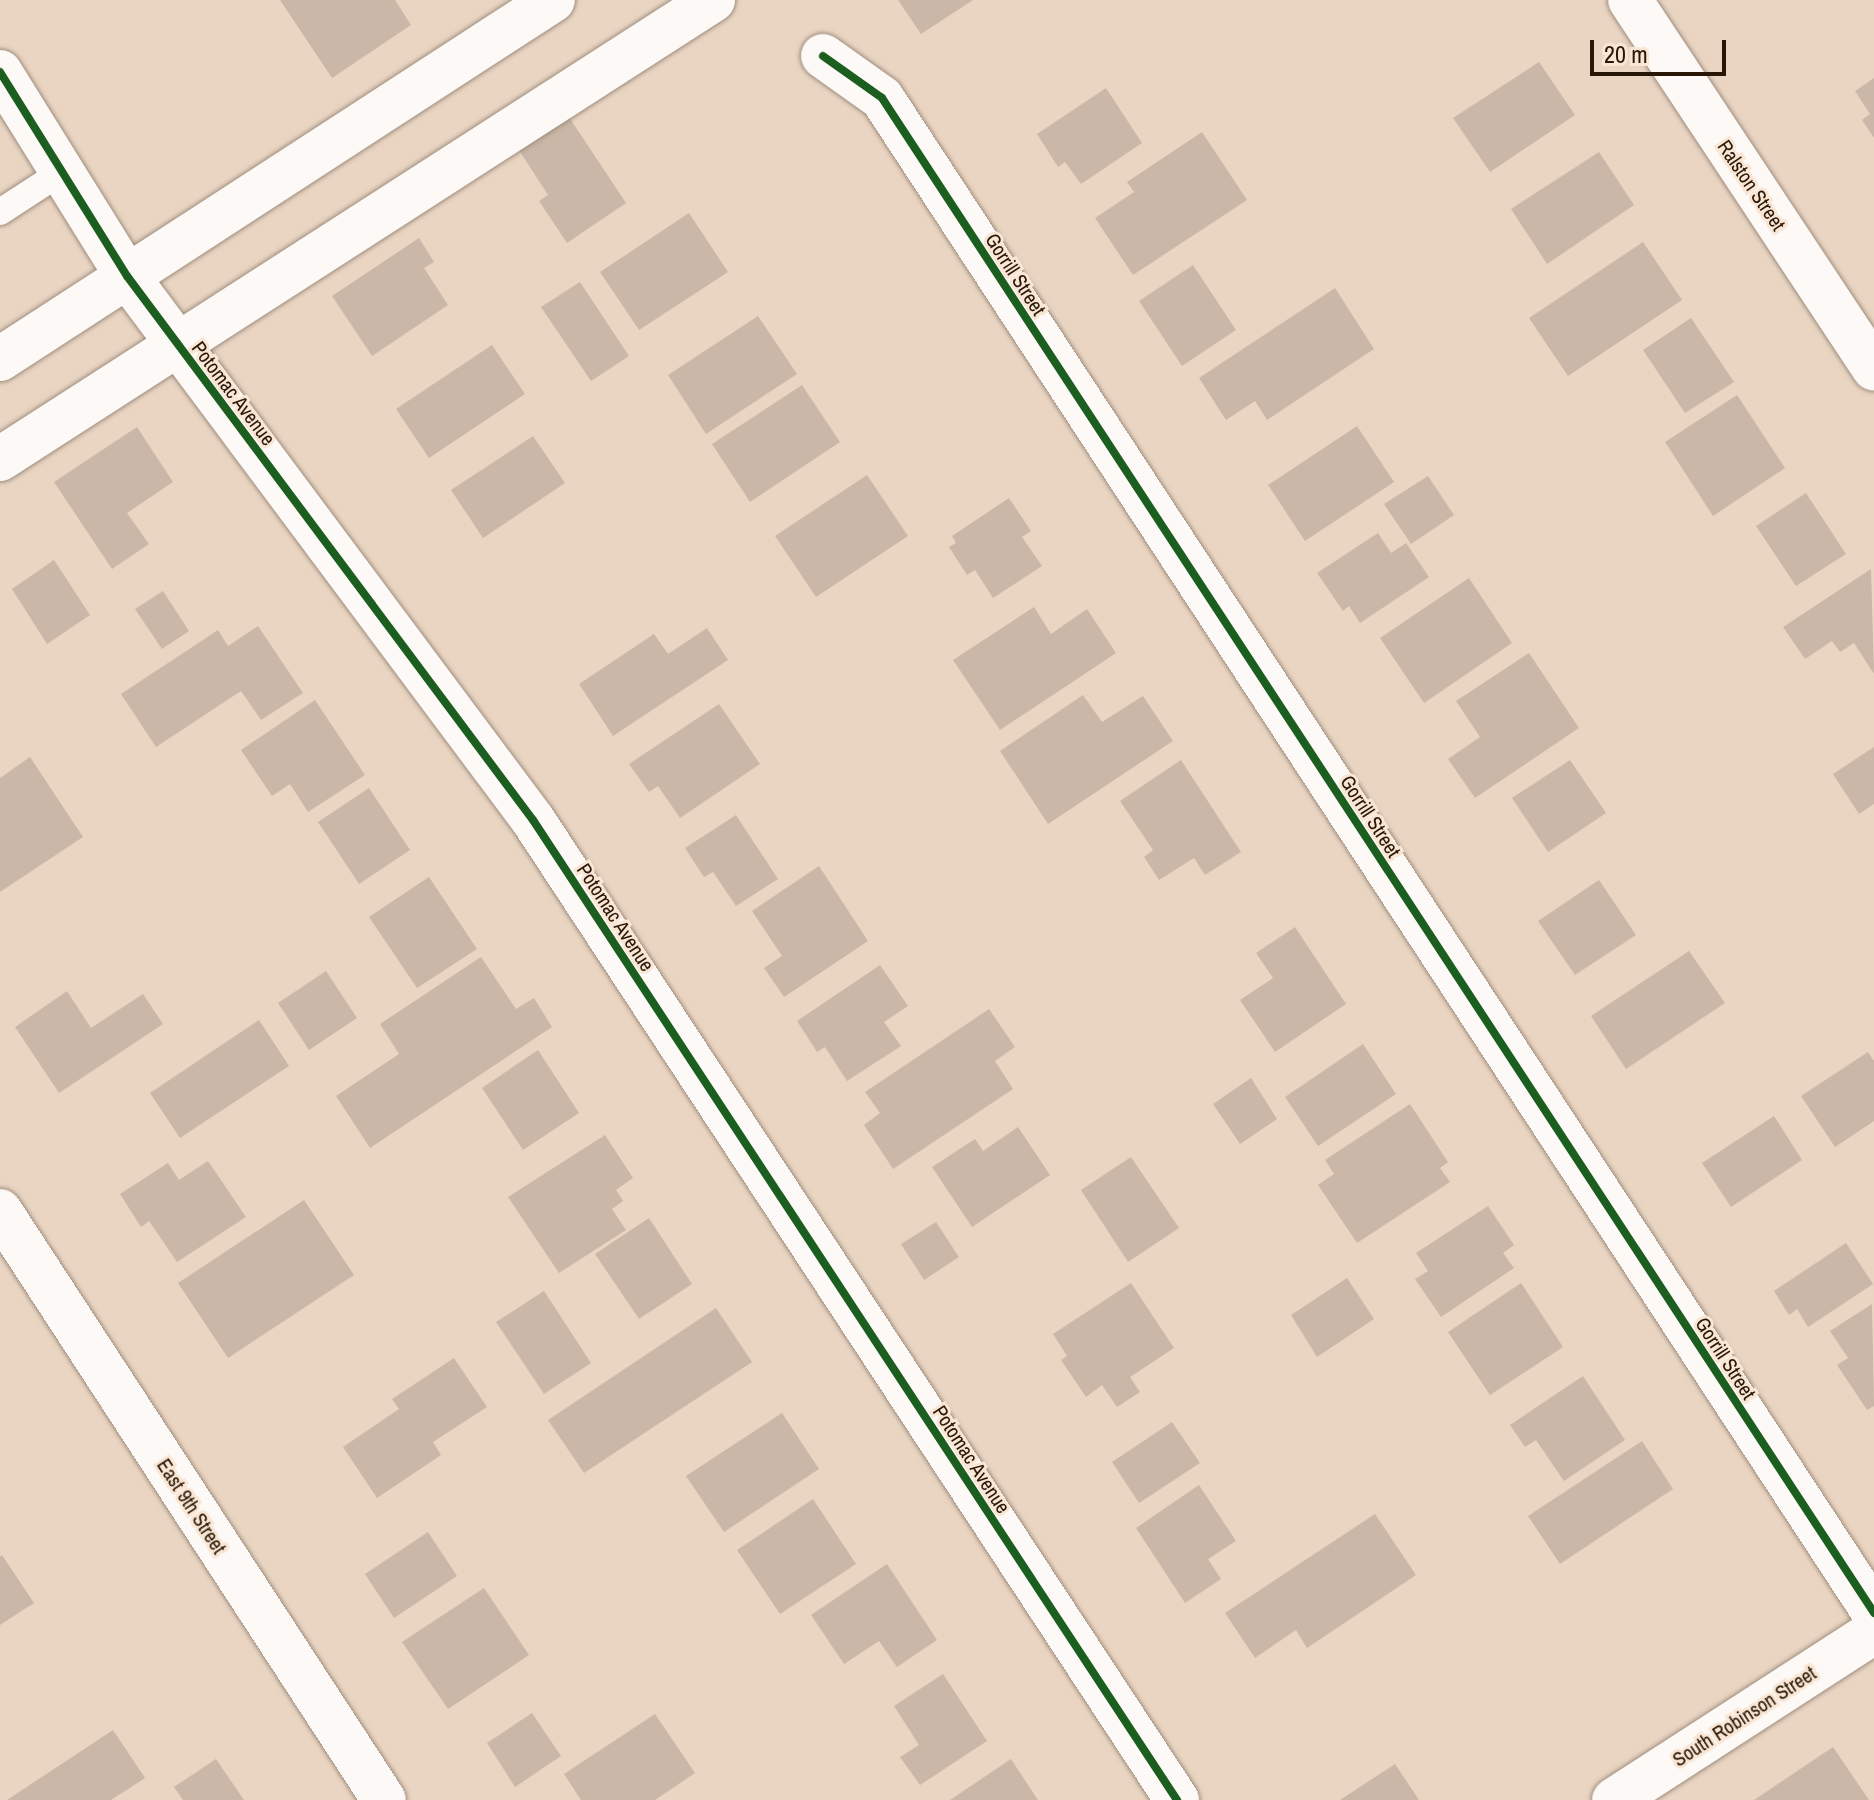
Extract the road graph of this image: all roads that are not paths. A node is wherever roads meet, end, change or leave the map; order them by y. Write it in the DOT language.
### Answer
graph roads {
  1 [pos="553,0"];
  2 [pos="713,0"];
  3 [pos="1630,0"];
  4 [pos="823,56"];
  5 [pos="0,72"];
  6 [pos="63,171"];
  7 [pos="0,212"];
  8 [pos="127,276"];
  9 [pos="179,345"];
  10 [pos="0,359"];
  11 [pos="1874,369"];
  12 [pos="0,459"];
  13 [pos="0,1211"];
  14 [pos="1874,1613"];
  15 [pos="1874,1632"];
  16 [pos="384,1800"];
  17 [pos="1177,1800"];
  18 [pos="1614,1800"];
  1 -- 8 [label="street"];
  2 -- 9 [label="street"];
  3 -- 11 [label="street, Ralston Street"];
  4 -- 14 [label="street, Gorrill Street"];
  5 -- 6 [label="street, Potomac Avenue"];
  6 -- 7 [label="lane"];
  6 -- 8 [label="street, Potomac Avenue"];
  8 -- 9 [label="street, Potomac Avenue"];
  8 -- 10 [label="street"];
  9 -- 12 [label="street"];
  9 -- 17 [label="street, Potomac Avenue"];
  13 -- 16 [label="street, East 9th Street"];
  15 -- 18 [label="street, South Robinson Street"];
}
